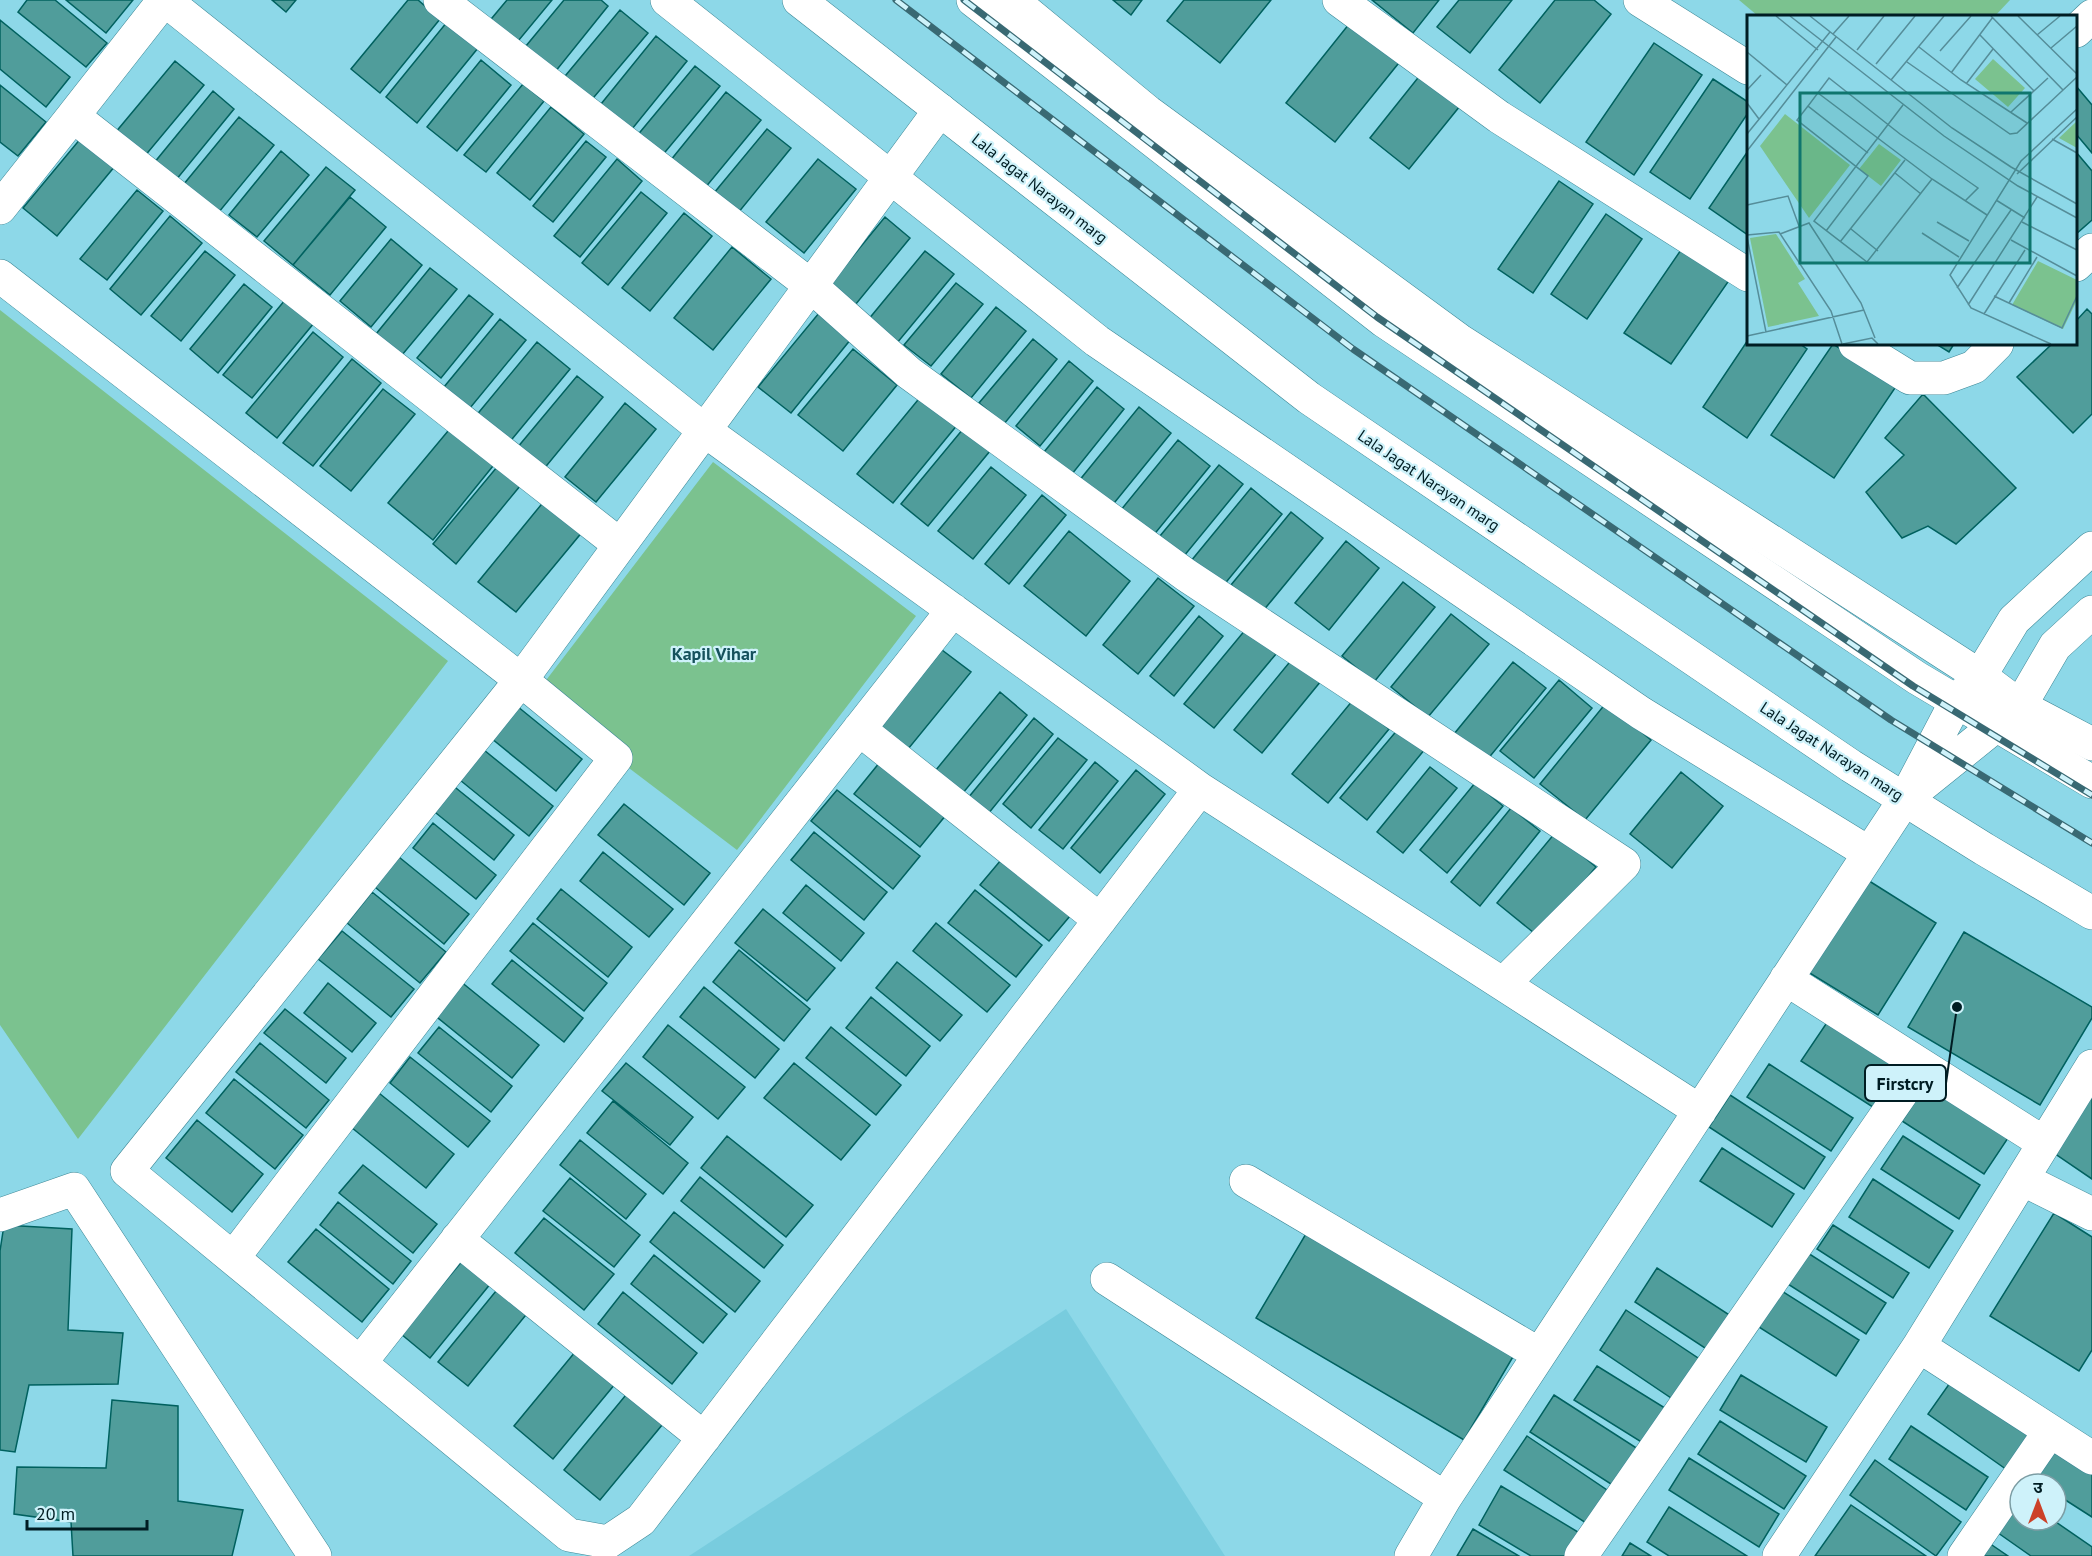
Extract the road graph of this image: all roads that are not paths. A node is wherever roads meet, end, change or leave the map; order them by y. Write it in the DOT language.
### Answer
graph roads {
  1 [pos="164,0"];
  2 [pos="440,0"];
  3 [pos="667,0"];
  4 [pos="799,0"];
  5 [pos="973,0"];
  6 [pos="1012,0"];
  7 [pos="1339,0"];
  8 [pos="1640,0"];
  9 [pos="2092,16"];
  10 [pos="2077,30"];
  11 [pos="1747,67"];
  12 [pos="940,110"];
  13 [pos="73,116"];
  14 [pos="890,177"];
  15 [pos="0,208"];
  16 [pos="2092,250"];
  17 [pos="2077,263"];
  18 [pos="1747,274"];
  19 [pos="0,276"];
  20 [pos="810,285"];
  21 [pos="1857,345"];
  22 [pos="1996,345"];
  23 [pos="704,430"];
  24 [pos="620,545"];
  25 [pos="2092,548"];
  26 [pos="953,610"];
  27 [pos="2092,612"];
  28 [pos="1980,676"];
  29 [pos="521,680"];
  30 [pos="1956,702"];
  31 [pos="2007,716"];
  32 [pos="859,729"];
  33 [pos="2092,744"];
  34 [pos="2092,782"];
  35 [pos="1200,789"];
  36 [pos="1905,799"];
  37 [pos="1869,853"];
  38 [pos="2092,913"];
  39 [pos="1100,920"];
  40 [pos="1786,979"];
  41 [pos="1503,984"];
  42 [pos="1921,1065"];
  43 [pos="2092,1066"];
  44 [pos="1700,1111"];
  45 [pos="2044,1143"];
  46 [pos="2022,1179"];
  47 [pos="1246,1181"];
  48 [pos="2092,1214"];
  49 [pos="0,1215"];
  50 [pos="457,1239"];
  51 [pos="232,1258"];
  52 [pos="1107,1280"];
  53 [pos="1918,1346"];
  54 [pos="1539,1354"];
  55 [pos="360,1363"];
  56 [pos="2050,1431"];
  57 [pos="704,1438"];
  58 [pos="2092,1458"];
  59 [pos="1445,1498"];
  60 [pos="315,1556"];
  61 [pos="1411,1556"];
  62 [pos="1581,1556"];
  63 [pos="1779,1556"];
  64 [pos="1965,1556"];
  1 -- 13 [label="street"];
  1 -- 23 [label="street"];
  2 -- 20 [label="street"];
  3 -- 14 [label="street"];
  4 -- 12 [label="street, Lala Jagat Narayan marg"];
  5 -- 30 [label="street"];
  6 -- 28 [label="street"];
  7 -- 18 [label="street"];
  8 -- 11 [label="street"];
  9 -- 10 [label="street"];
  12 -- 14 [label="street"];
  12 -- 36 [label="street, Lala Jagat Narayan marg"];
  13 -- 15 [label="street"];
  13 -- 24 [label="street"];
  14 -- 20 [label="street"];
  14 -- 37 [label="street"];
  16 -- 17 [label="street"];
  19 -- 29 [label="street"];
  20 -- 23 [label="street"];
  20 -- 41 [label="street"];
  21 -- 22 [label="street"];
  23 -- 24 [label="street"];
  23 -- 26 [label="street"];
  24 -- 29 [label="street"];
  25 -- 28 [label="street"];
  26 -- 32 [label="street"];
  26 -- 35 [label="street"];
  27 -- 31 [label="street"];
  28 -- 30 [label="street"];
  28 -- 31 [label="street"];
  29 -- 51 [label="street"];
  29 -- 51 [label="street"];
  30 -- 31 [label="street"];
  30 -- 36 [label="street"];
  31 -- 33 [label="street"];
  31 -- 34 [label="street"];
  31 -- 36 [label="street"];
  32 -- 39 [label="street"];
  32 -- 50 [label="street"];
  35 -- 39 [label="street"];
  35 -- 41 [label="street"];
  36 -- 37 [label="street"];
  36 -- 38 [label="street, Lala Jagat Narayan marg"];
  37 -- 40 [label="street"];
  39 -- 57 [label="street"];
  40 -- 42 [label="street"];
  40 -- 44 [label="street"];
  41 -- 44 [label="street"];
  42 -- 45 [label="street"];
  42 -- 62 [label="street"];
  43 -- 45 [label="street"];
  44 -- 54 [label="street"];
  45 -- 46 [label="street"];
  46 -- 48 [label="street"];
  46 -- 53 [label="street"];
  47 -- 54 [label="street"];
  49 -- 60 [label="street"];
  50 -- 55 [label="street"];
  50 -- 57 [label="street"];
  51 -- 55 [label="street"];
  52 -- 59 [label="street"];
  53 -- 56 [label="street"];
  53 -- 63 [label="street"];
  54 -- 59 [label="street"];
  55 -- 57 [label="street"];
  56 -- 58 [label="street"];
  56 -- 64 [label="street"];
  59 -- 61 [label="street"];
}
